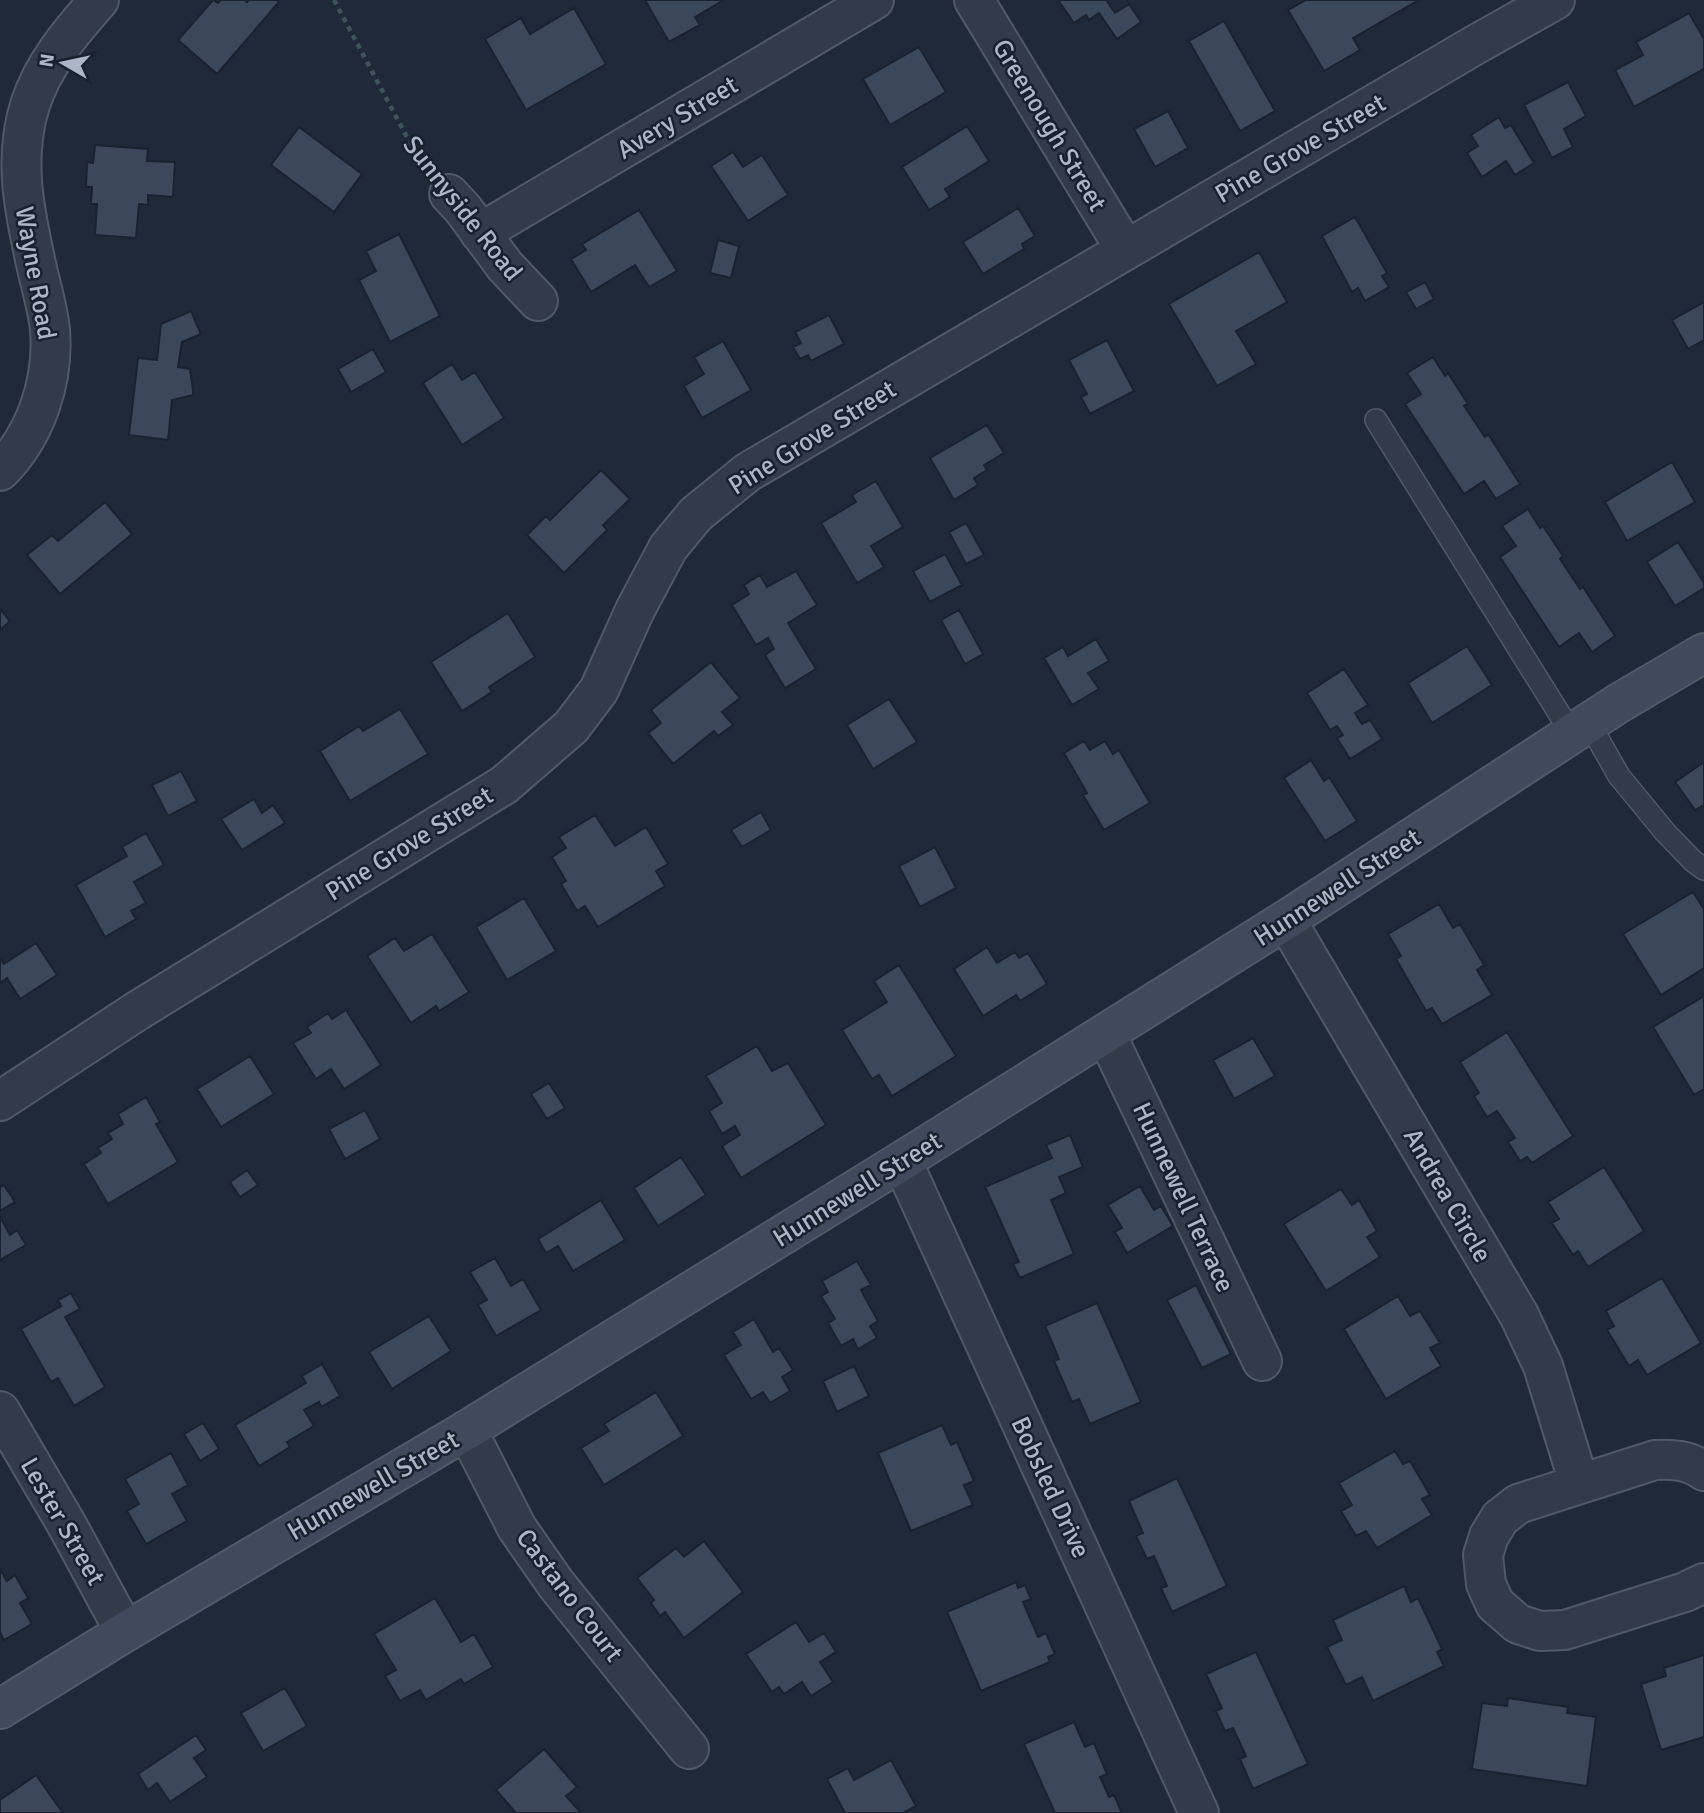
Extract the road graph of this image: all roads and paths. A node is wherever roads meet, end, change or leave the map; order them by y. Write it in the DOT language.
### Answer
graph roads {
  1 [pos="99,0"];
  2 [pos="334,0"];
  3 [pos="874,0"];
  4 [pos="974,0"];
  5 [pos="1555,0"];
  6 [pos="449,194"];
  7 [pos="480,233"];
  8 [pos="1125,249"];
  9 [pos="538,301"];
  10 [pos="1376,420"];
  11 [pos="0,471"];
  12 [pos="1704,653"];
  13 [pos="1581,729"];
  14 [pos="1704,869"];
  15 [pos="1286,920"];
  16 [pos="1106,1034"];
  17 [pos="0,1101"];
  18 [pos="902,1161"];
  19 [pos="1262,1361"];
  20 [pos="0,1412"];
  21 [pos="467,1430"];
  22 [pos="1704,1471"];
  23 [pos="1579,1483"];
  24 [pos="1704,1583"];
  25 [pos="125,1632"];
  26 [pos="0,1709"];
  27 [pos="689,1749"];
  28 [pos="1199,1813"];
  1 -- 11 [label="street, Wayne Road"];
  2 -- 6 [label="path, Sunnyside Road"];
  3 -- 7 [label="street, Avery Street"];
  4 -- 8 [label="street, Greenough Street"];
  5 -- 8 [label="street, Pine Grove Street"];
  6 -- 7 [label="street, Sunnyside Road"];
  7 -- 9 [label="street, Sunnyside Road"];
  8 -- 17 [label="street, Pine Grove Street"];
  10 -- 13 [label="lane"];
  12 -- 13 [label="main road, Hunnewell Street"];
  13 -- 14 [label="lane"];
  13 -- 15 [label="main road, Hunnewell Street"];
  15 -- 16 [label="main road, Hunnewell Street"];
  15 -- 23 [label="street, Andrea Circle"];
  16 -- 18 [label="main road, Hunnewell Street"];
  16 -- 19 [label="street, Hunnewell Terrace"];
  18 -- 21 [label="main road, Hunnewell Street"];
  18 -- 28 [label="street, Bobsled Drive"];
  20 -- 25 [label="street, Lester Street"];
  21 -- 25 [label="main road, Hunnewell Street"];
  21 -- 27 [label="street, Castano Court"];
  22 -- 23 [label="street"];
  23 -- 24 [label="street"];
  25 -- 26 [label="main road, Hunnewell Street"];
}
